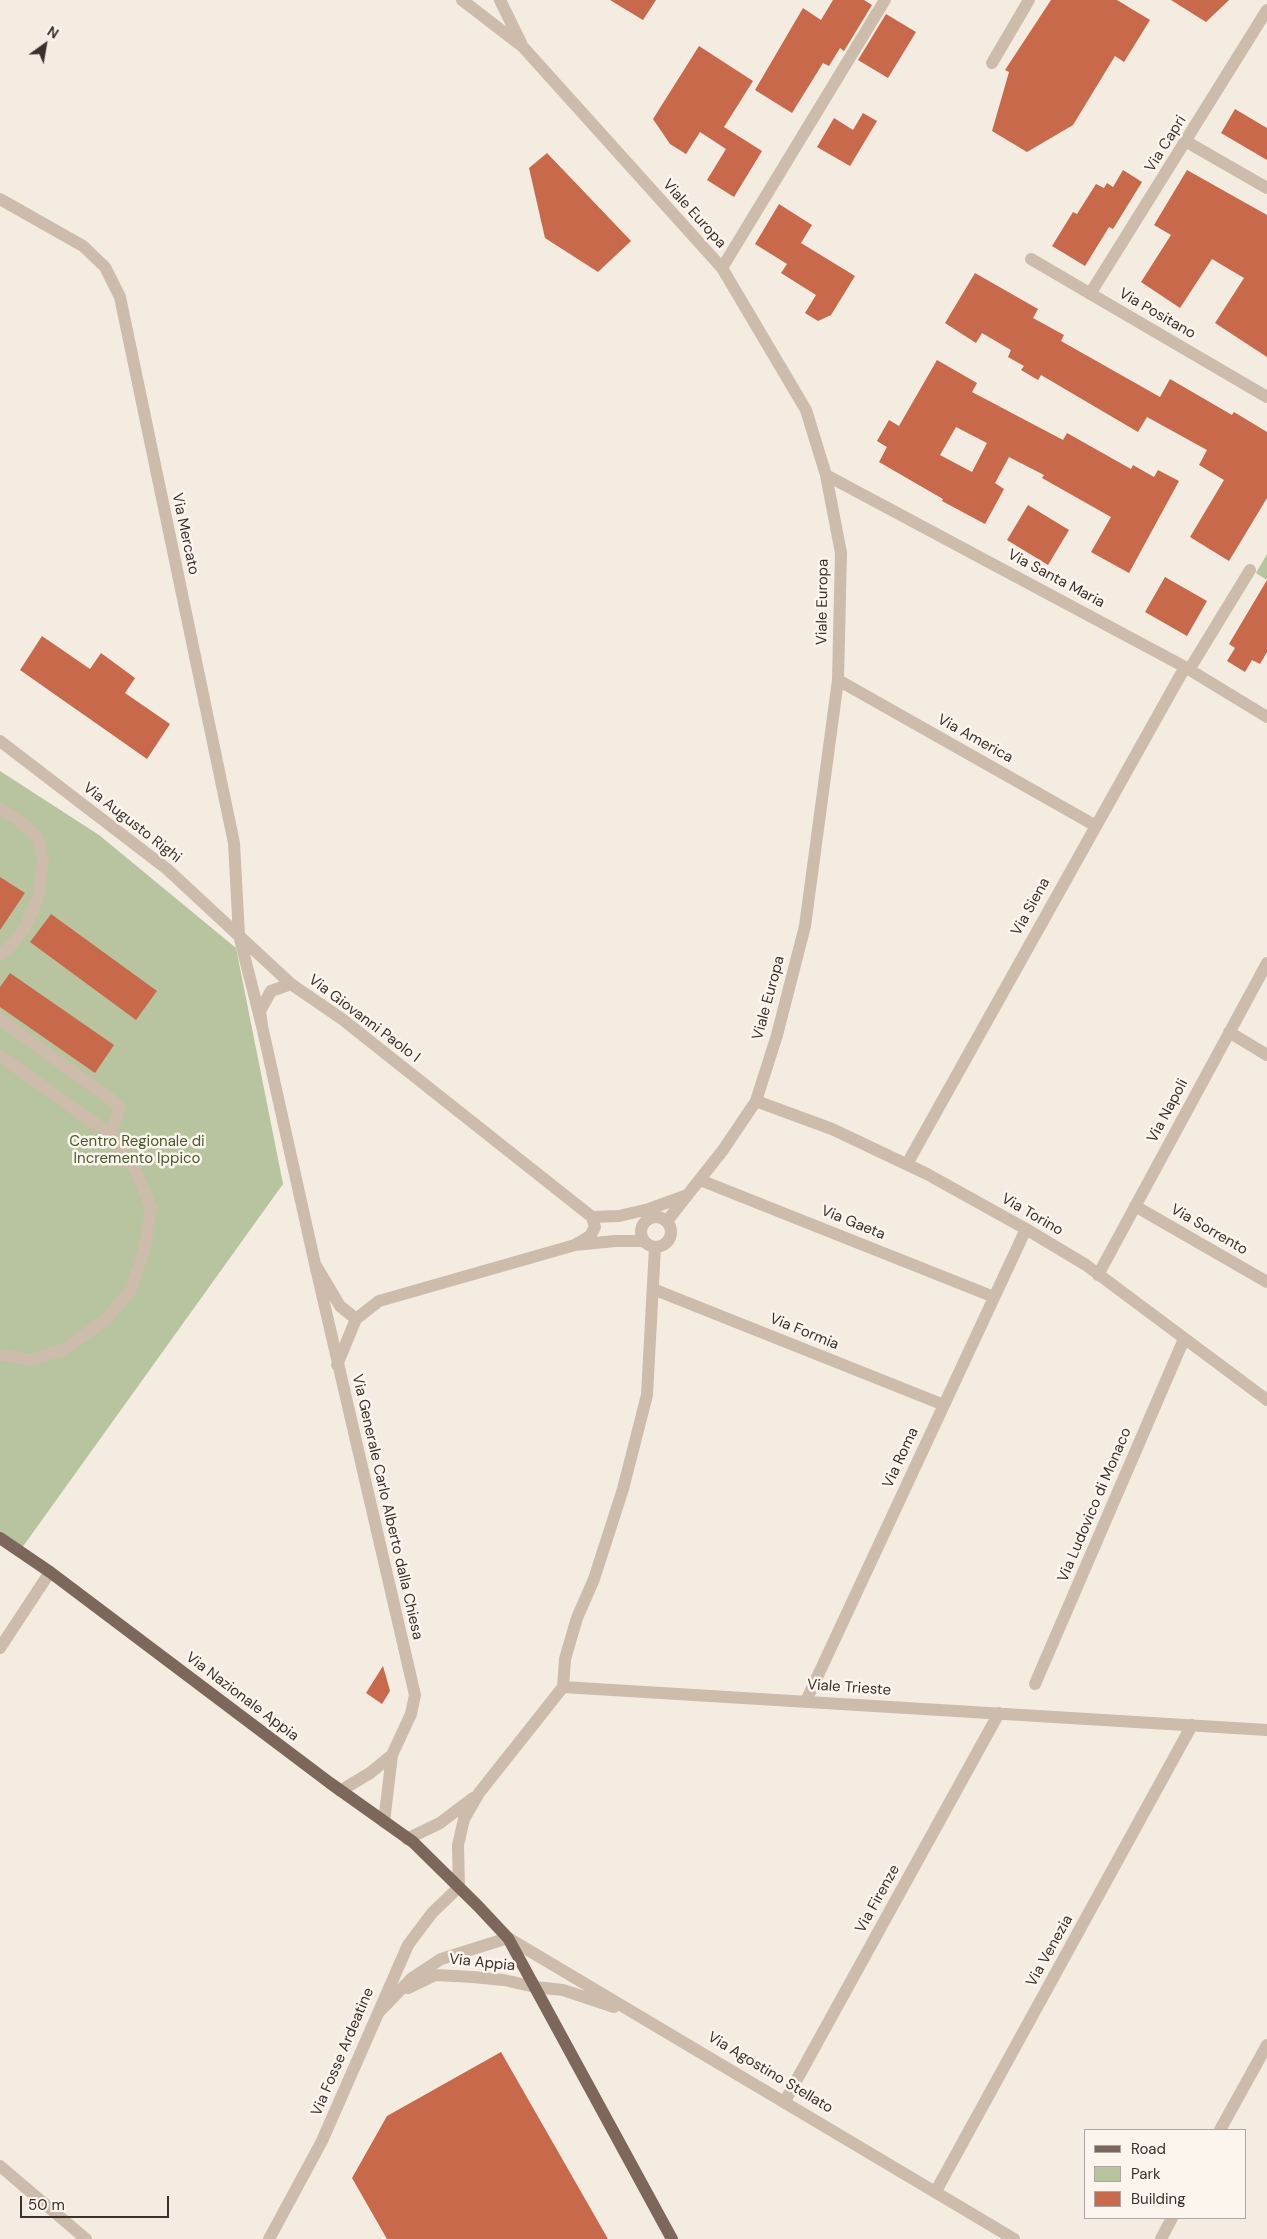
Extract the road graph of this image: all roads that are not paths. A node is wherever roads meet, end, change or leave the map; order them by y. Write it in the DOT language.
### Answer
graph roads {
  1 [pos="462,0"];
  2 [pos="500,0"];
  3 [pos="885,0"];
  4 [pos="1029,0"];
  5 [pos="1267,10"];
  6 [pos="523,47"];
  7 [pos="992,63"];
  8 [pos="1187,142"];
  9 [pos="1267,188"];
  10 [pos="0,199"];
  11 [pos="1031,259"];
  12 [pos="722,268"];
  13 [pos="1090,294"];
  14 [pos="1267,397"];
  15 [pos="826,475"];
  16 [pos="1250,570"];
  17 [pos="1188,668"];
  18 [pos="838,680"];
  19 [pos="1267,717"];
  20 [pos="1,745"];
  21 [pos="0,809"];
  22 [pos="1096,826"];
  23 [pos="239,934"];
  24 [pos="0,954"];
  25 [pos="1267,962"];
  26 [pos="291,984"];
  27 [pos="0,1019"];
  28 [pos="262,1026"];
  29 [pos="1229,1032"];
  30 [pos="1267,1055"];
  31 [pos="0,1056"];
  32 [pos="756,1101"];
  33 [pos="111,1135"];
  34 [pos="907,1164"];
  35 [pos="700,1180"];
  36 [pos="685,1196"];
  37 [pos="1135,1206"];
  38 [pos="592,1217"];
  39 [pos="667,1221"];
  40 [pos="1026,1229"];
  41 [pos="650,1244"];
  42 [pos="575,1245"];
  43 [pos="315,1264"];
  44 [pos="1098,1275"];
  45 [pos="1267,1282"];
  46 [pos="653,1289"];
  47 [pos="994,1298"];
  48 [pos="356,1319"];
  49 [pos="1184,1339"];
  50 [pos="0,1355"];
  51 [pos="337,1365"];
  52 [pos="1267,1400"];
  53 [pos="944,1405"];
  54 [pos="0,1538"];
  55 [pos="50,1572"];
  56 [pos="0,1648"];
  57 [pos="1036,1684"];
  58 [pos="563,1687"];
  59 [pos="806,1701"];
  60 [pos="999,1713"];
  61 [pos="1192,1725"];
  62 [pos="1267,1730"];
  63 [pos="392,1755"];
  64 [pos="340,1791"];
  65 [pos="479,1793"];
  66 [pos="384,1822"];
  67 [pos="407,1839"];
  68 [pos="459,1887"];
  69 [pos="508,1938"];
  70 [pos="535,1987"];
  71 [pos="379,2012"];
  72 [pos="647,2019"];
  73 [pos="1267,2045"];
  74 [pos="785,2101"];
  75 [pos="1221,2129"];
  76 [pos="0,2166"];
  77 [pos="936,2191"];
  78 [pos="1171,2219"];
  79 [pos="1003,2232"];
  80 [pos="86,2239"];
  81 [pos="269,2239"];
  82 [pos="672,2239"];
  83 [pos="990,2239"];
  84 [pos="1014,2239"];
  85 [pos="1160,2239"];
  1 -- 6 [label="street, Viale Europa"];
  2 -- 6 [label="street, Viale Europa"];
  3 -- 12 [label="street"];
  4 -- 7 [label="street"];
  5 -- 8 [label="street, Via Capri"];
  6 -- 12 [label="street, Viale Europa"];
  8 -- 9 [label="street"];
  8 -- 13 [label="street, Via Capri"];
  10 -- 23 [label="street, Via Mercato"];
  11 -- 13 [label="street, Via Positano"];
  12 -- 15 [label="street, Viale Europa"];
  13 -- 14 [label="street, Via Positano"];
  15 -- 17 [label="street, Via Santa Maria"];
  15 -- 18 [label="street, Viale Europa"];
  16 -- 17 [label="street, Via Siena"];
  17 -- 19 [label="street, Via Santa Maria"];
  17 -- 22 [label="street, Via Siena"];
  18 -- 22 [label="street, Via America"];
  18 -- 32 [label="street, Viale Europa"];
  20 -- 23 [label="street, Via Augusto Righi"];
  21 -- 24 [label="street"];
  22 -- 34 [label="street, Via Siena"];
  23 -- 26 [label="street, Via Augusto Righi"];
  23 -- 28 [label="street"];
  25 -- 29 [label="street, Via Napoli"];
  26 -- 28 [label="street, Via Giovanni Paolo I"];
  26 -- 38 [label="street, Via Giovanni Paolo I"];
  27 -- 33 [label="street"];
  28 -- 43 [label="street, Via Giovanni Paolo I"];
  29 -- 30 [label="street"];
  29 -- 37 [label="street, Via Napoli"];
  31 -- 33 [label="street"];
  32 -- 34 [label="street, Via Torino"];
  32 -- 35 [label="street, Viale Europa"];
  33 -- 50 [label="street"];
  34 -- 40 [label="street, Via Torino"];
  35 -- 36 [label="street, Viale Europa"];
  35 -- 47 [label="street, Via Gaeta"];
  36 -- 38 [label="street"];
  36 -- 39 [label="street, Viale Europa"];
  37 -- 44 [label="street, Via Napoli"];
  37 -- 45 [label="street, Via Sorrento"];
  38 -- 42 [label="street"];
  39 -- 41 [label="street"];
  39 -- 41 [label="street"];
  40 -- 44 [label="street, Via Torino"];
  40 -- 47 [label="street, Via Roma"];
  41 -- 42 [label="street"];
  41 -- 46 [label="street"];
  42 -- 48 [label="street"];
  43 -- 48 [label="street, Via Giovanni Paolo I"];
  43 -- 51 [label="street, Via Generale Carlo Alberto dalla Chiesa"];
  44 -- 49 [label="street, Via Torino"];
  46 -- 53 [label="street, Via Formia"];
  46 -- 58 [label="street"];
  47 -- 53 [label="street, Via Roma"];
  48 -- 51 [label="street"];
  49 -- 52 [label="street, Via Torino"];
  49 -- 57 [label="street, Via Ludovico di Monaco"];
  51 -- 63 [label="street, Via Generale Carlo Alberto dalla Chiesa"];
  53 -- 59 [label="street, Via Roma"];
  54 -- 55 [label="main road, Via Nazionale Appia"];
  55 -- 56 [label="street"];
  55 -- 64 [label="main road, Via Nazionale Appia"];
  58 -- 59 [label="street, Viale Trieste"];
  58 -- 65 [label="street"];
  59 -- 60 [label="street, Viale Trieste"];
  60 -- 61 [label="street, Viale Trieste"];
  60 -- 74 [label="street, Via Firenze"];
  61 -- 62 [label="street, Viale Trieste"];
  61 -- 77 [label="street, Via Venezia"];
  63 -- 64 [label="street, Via Generale Carlo Alberto dalla Chiesa"];
  63 -- 66 [label="street, Via Generale Carlo Alberto dalla Chiesa"];
  64 -- 66 [label="main road, Via Nazionale Appia"];
  65 -- 67 [label="street"];
  65 -- 68 [label="street"];
  66 -- 67 [label="main road, Via Nazionale Appia"];
  67 -- 68 [label="main road, Via Nazionale Appia"];
  68 -- 69 [label="main road, Via Appia"];
  68 -- 71 [label="street, Via Fosse Ardeatine"];
  69 -- 70 [label="main road, Via Appia"];
  69 -- 71 [label="street, Via Appia"];
  69 -- 72 [label="street, Via Agostino Stellato"];
  70 -- 71 [label="street, Via Appia"];
  70 -- 72 [label="street, Via Appia"];
  70 -- 82 [label="main road, Via Appia"];
  71 -- 81 [label="street, Via Fosse Ardeatine"];
  72 -- 74 [label="street, Via Agostino Stellato"];
  73 -- 75 [label="street"];
  74 -- 77 [label="street, Via Agostino Stellato"];
  76 -- 80 [label="street"];
  77 -- 79 [label="street, Via Agostino Stellato"];
  78 -- 85 [label="street"];
  79 -- 83 [label="street"];
  79 -- 84 [label="street, Via Agostino Stellato"];
}
